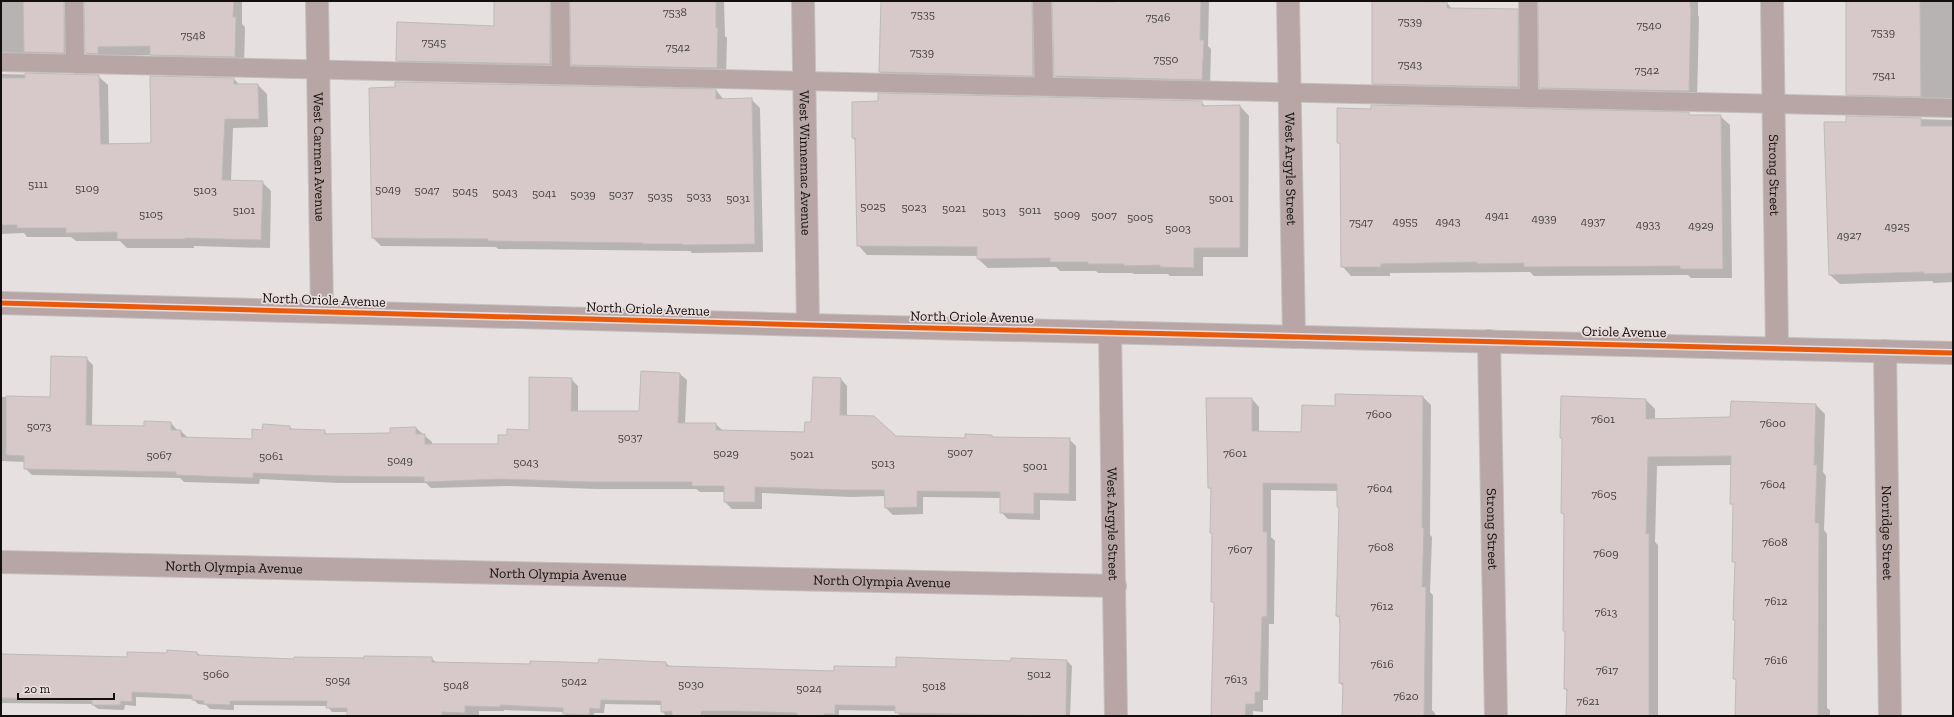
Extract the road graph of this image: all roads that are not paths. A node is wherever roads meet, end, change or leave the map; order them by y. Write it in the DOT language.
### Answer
graph roads {
  1 [pos="74,1"];
  2 [pos="317,1"];
  3 [pos="560,1"];
  4 [pos="802,1"];
  5 [pos="1042,1"];
  6 [pos="1288,1"];
  7 [pos="1528,1"];
  8 [pos="1772,1"];
  9 [pos="1,62"];
  10 [pos="75,64"];
  11 [pos="318,70"];
  12 [pos="561,75"];
  13 [pos="804,81"];
  14 [pos="1044,87"];
  15 [pos="1290,93"];
  16 [pos="1529,98"];
  17 [pos="1773,104"];
  18 [pos="1953,108"];
  19 [pos="1,303"];
  20 [pos="322,312"];
  21 [pos="808,325"];
  22 [pos="1110,332"];
  23 [pos="1294,337"];
  24 [pos="1489,341"];
  25 [pos="1777,348"];
  26 [pos="1885,351"];
  27 [pos="1953,353"];
  28 [pos="1,562"];
  29 [pos="1115,586"];
  30 [pos="1116,716"];
  31 [pos="1496,716"];
  32 [pos="1890,716"];
  1 -- 10 [label="lane"];
  2 -- 11 [label="street, West Carmen Avenue"];
  3 -- 12 [label="lane"];
  4 -- 13 [label="street, West Winnemac Avenue"];
  5 -- 14 [label="lane"];
  6 -- 15 [label="street, West Argyle Street"];
  7 -- 16 [label="lane"];
  8 -- 17 [label="street, Strong Street"];
  9 -- 10 [label="lane"];
  10 -- 11 [label="lane"];
  11 -- 12 [label="lane"];
  11 -- 20 [label="street, West Carmen Avenue"];
  12 -- 13 [label="lane"];
  13 -- 14 [label="lane"];
  13 -- 21 [label="street, West Winnemac Avenue"];
  14 -- 15 [label="lane"];
  15 -- 16 [label="lane"];
  15 -- 23 [label="street, West Argyle Street"];
  16 -- 17 [label="lane"];
  17 -- 18 [label="lane"];
  17 -- 25 [label="street, Strong Street"];
  19 -- 20 [label="street, North Oriole Avenue"];
  20 -- 21 [label="street, North Oriole Avenue"];
  21 -- 22 [label="street, North Oriole Avenue"];
  22 -- 23 [label="street, North Oriole Avenue"];
  22 -- 29 [label="street, West Argyle Street"];
  23 -- 24 [label="street, Oriole Avenue"];
  24 -- 25 [label="street, Oriole Avenue"];
  24 -- 31 [label="street, Strong Street"];
  25 -- 26 [label="street, Oriole Avenue"];
  26 -- 27 [label="street, Oriole Avenue"];
  26 -- 32 [label="street, Norridge Street"];
  28 -- 29 [label="street, North Olympia Avenue"];
  29 -- 30 [label="street, West Argyle Street"];
}
